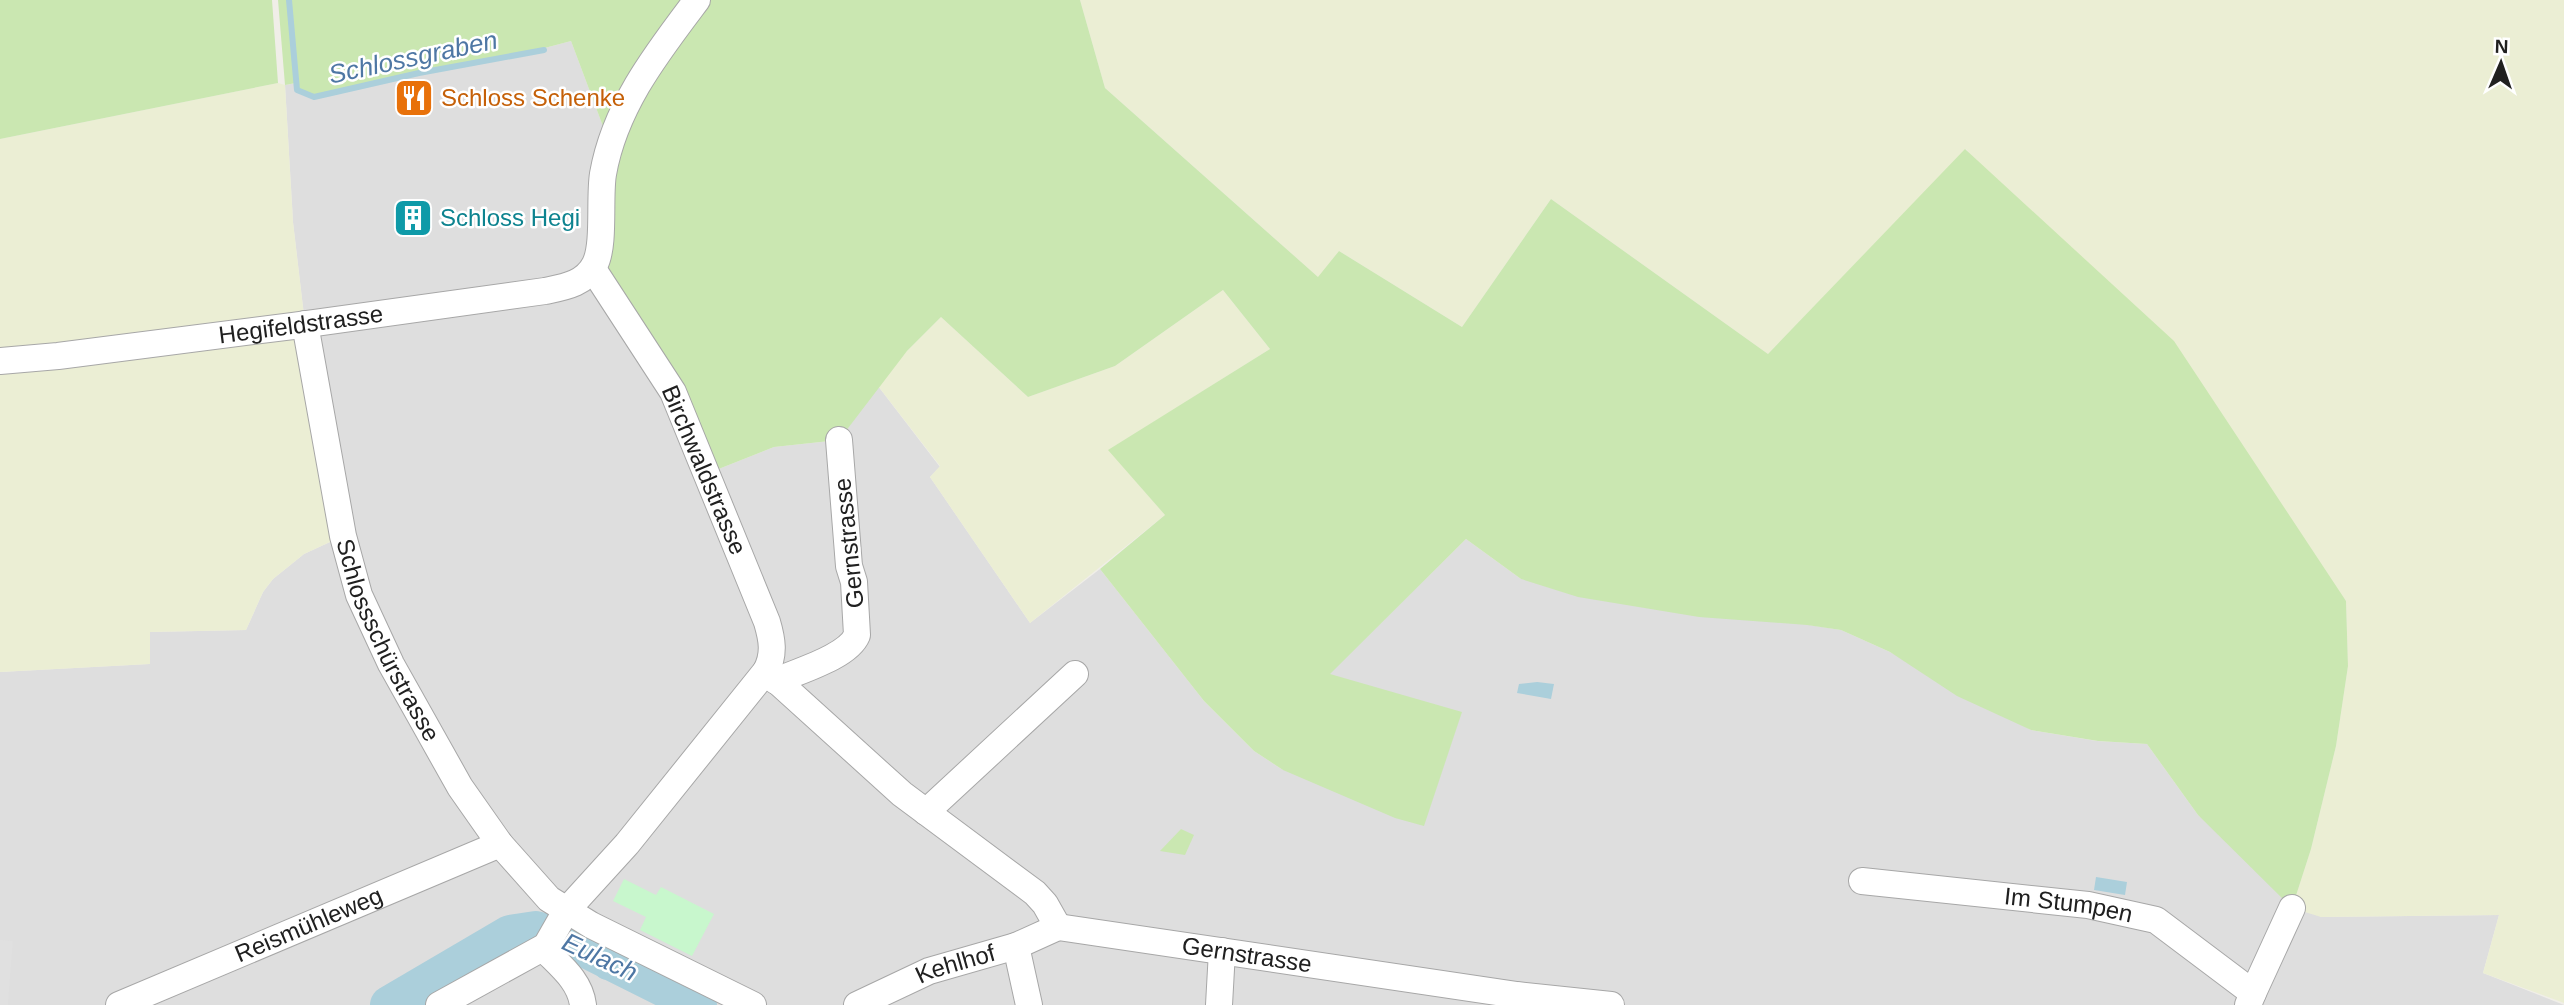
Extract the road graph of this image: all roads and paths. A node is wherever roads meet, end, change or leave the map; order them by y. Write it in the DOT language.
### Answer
graph roads {
  1 [pos="697,0"];
  2 [pos="593,269"];
  3 [pos="305,324"];
  4 [pos="0,361"];
  5 [pos="839,440"];
  6 [pos="1075,674"];
  7 [pos="771,676"];
  8 [pos="926,812"];
  9 [pos="500,844"];
  10 [pos="1861,881"];
  11 [pos="2292,908"];
  12 [pos="1058,927"];
  13 [pos="554,931"];
  14 [pos="1016,946"];
  15 [pos="1222,951"];
  16 [pos="2250,999"];
  17 [pos="1527,1000"];
  18 [pos="119,1005"];
  19 [pos="439,1005"];
  20 [pos="583,1005"];
  21 [pos="753,1005"];
  22 [pos="858,1005"];
  23 [pos="1029,1005"];
  24 [pos="1219,1005"];
  25 [pos="1611,1005"];
  1 -- 2 [label="street"];
  2 -- 3 [label="street, Hegifeldstrasse"];
  2 -- 7 [label="street, Birchwaldstrasse"];
  3 -- 4 [label="street, Hegifeldstrasse"];
  3 -- 9 [label="street, Schlossschürstrasse"];
  5 -- 7 [label="street, Gernstrasse"];
  6 -- 8 [label="street"];
  7 -- 8 [label="street"];
  7 -- 13 [label="street"];
  8 -- 12 [label="street"];
  9 -- 13 [label="street, Schlossschürstrasse"];
  9 -- 18 [label="street, Reismühleweg"];
  10 -- 16 [label="street, Im Stumpen"];
  11 -- 16 [label="street, Im Stumpen"];
  12 -- 14 [label="street, Kehlhof"];
  12 -- 15 [label="street, Gernstrasse"];
  13 -- 19 [label="street"];
  13 -- 20 [label="street"];
  13 -- 21 [label="street"];
  14 -- 22 [label="street, Kehlhof"];
  14 -- 23 [label="street, Kehlhof"];
  15 -- 17 [label="street, Gernstrasse"];
  15 -- 24 [label="street"];
  17 -- 25 [label="street, Gernstrasse"];
}
